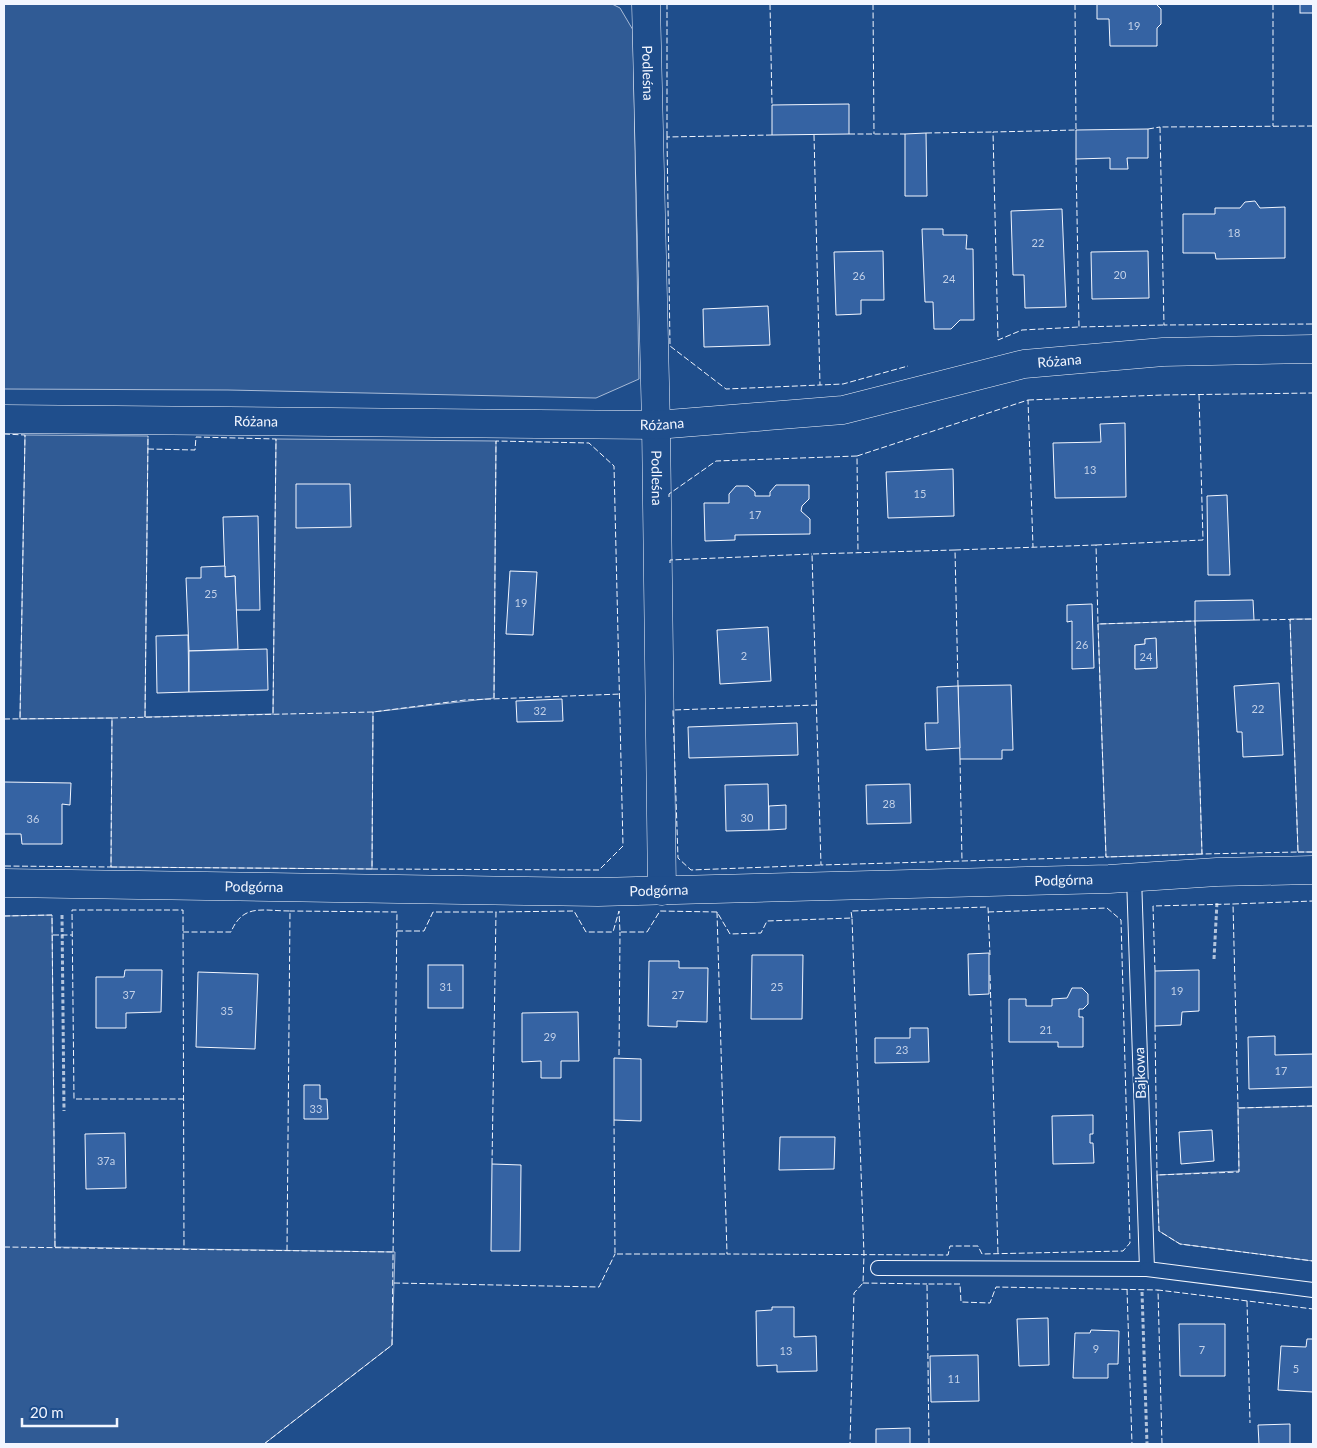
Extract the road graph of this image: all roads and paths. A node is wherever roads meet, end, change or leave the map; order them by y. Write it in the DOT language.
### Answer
graph roads {
  1 [pos="646,4"];
  2 [pos="1313,349"];
  3 [pos="4,419"];
  4 [pos="656,425"];
  5 [pos="1313,870"];
  6 [pos="1218,872"];
  7 [pos="1134,877"];
  8 [pos="4,882"];
  9 [pos="61,883"];
  10 [pos="662,891"];
  11 [pos="1214,958"];
  12 [pos="64,1111"];
  13 [pos="878,1268"];
  14 [pos="1145,1270"];
  15 [pos="1313,1290"];
  16 [pos="1147,1444"];
  1 -- 4 [label="street, Podleśna"];
  2 -- 4 [label="street, Różana"];
  3 -- 4 [label="street, Różana"];
  4 -- 10 [label="street, Podleśna"];
  5 -- 6 [label="street, Podgórna"];
  6 -- 7 [label="street, Podgórna"];
  6 -- 11 [label="path"];
  7 -- 10 [label="street, Podgórna"];
  7 -- 14 [label="lane, Bajkowa"];
  8 -- 9 [label="street, Podgórna"];
  9 -- 10 [label="street, Podgórna"];
  9 -- 12 [label="path"];
  13 -- 14 [label="lane"];
  14 -- 15 [label="lane"];
  14 -- 16 [label="path"];
}
